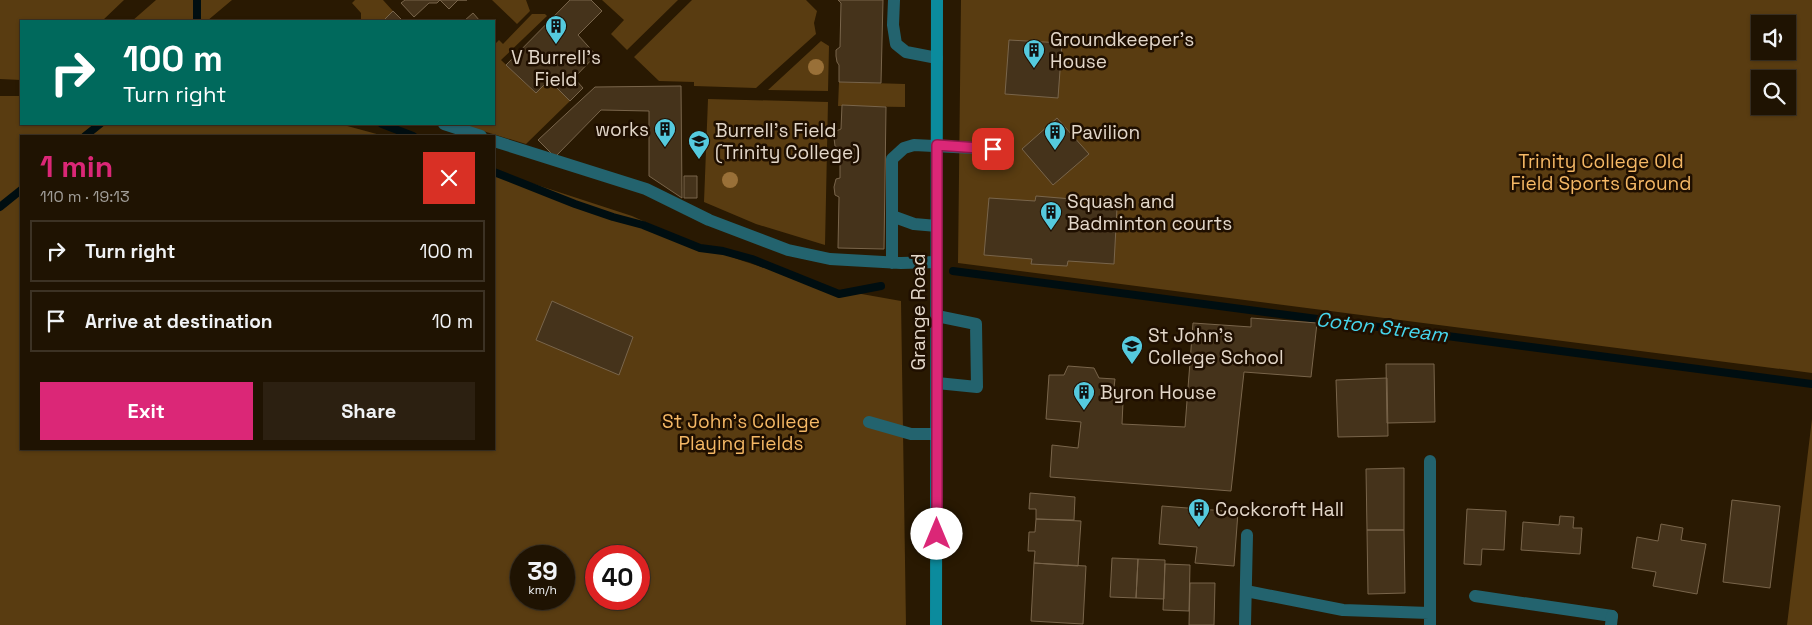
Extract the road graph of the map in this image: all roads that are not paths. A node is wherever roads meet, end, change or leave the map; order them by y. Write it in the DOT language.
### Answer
graph roads {
  1 [pos="894,0"];
  2 [pos="938,0"];
  3 [pos="937,58"];
  4 [pos="447,125"];
  5 [pos="478,135"];
  6 [pos="495,141"];
  7 [pos="937,145"];
  8 [pos="993,149"];
  9 [pos="892,216"];
  10 [pos="937,226"];
  11 [pos="892,262"];
  12 [pos="937,262"];
  13 [pos="937,316"];
  14 [pos="937,383"];
  15 [pos="869,422"];
  16 [pos="936,434"];
  17 [pos="1430,461"];
  18 [pos="1247,535"];
  19 [pos="1246,592"];
  20 [pos="1475,596"];
  21 [pos="1430,619"];
  22 [pos="1612,621"];
  23 [pos="936,625"];
  24 [pos="1245,625"];
  1 -- 3 [label="street"];
  2 -- 3 [label="street, Grange Road"];
  3 -- 7 [label="street, Grange Road"];
  4 -- 5 [label="street"];
  6 -- 11 [label="street"];
  7 -- 8 [label="street"];
  7 -- 9 [label="street"];
  7 -- 10 [label="street, Grange Road"];
  9 -- 10 [label="street"];
  9 -- 11 [label="street"];
  10 -- 12 [label="street, Grange Road"];
  11 -- 12 [label="street"];
  12 -- 13 [label="street, Grange Road"];
  13 -- 14 [label="street, Grange Road"];
  13 -- 14 [label="street"];
  14 -- 16 [label="street, Grange Road"];
  15 -- 16 [label="street"];
  16 -- 23 [label="street, Grange Road"];
  17 -- 21 [label="street"];
  18 -- 19 [label="street"];
  19 -- 21 [label="street"];
  19 -- 24 [label="street"];
  20 -- 22 [label="street"];
}
